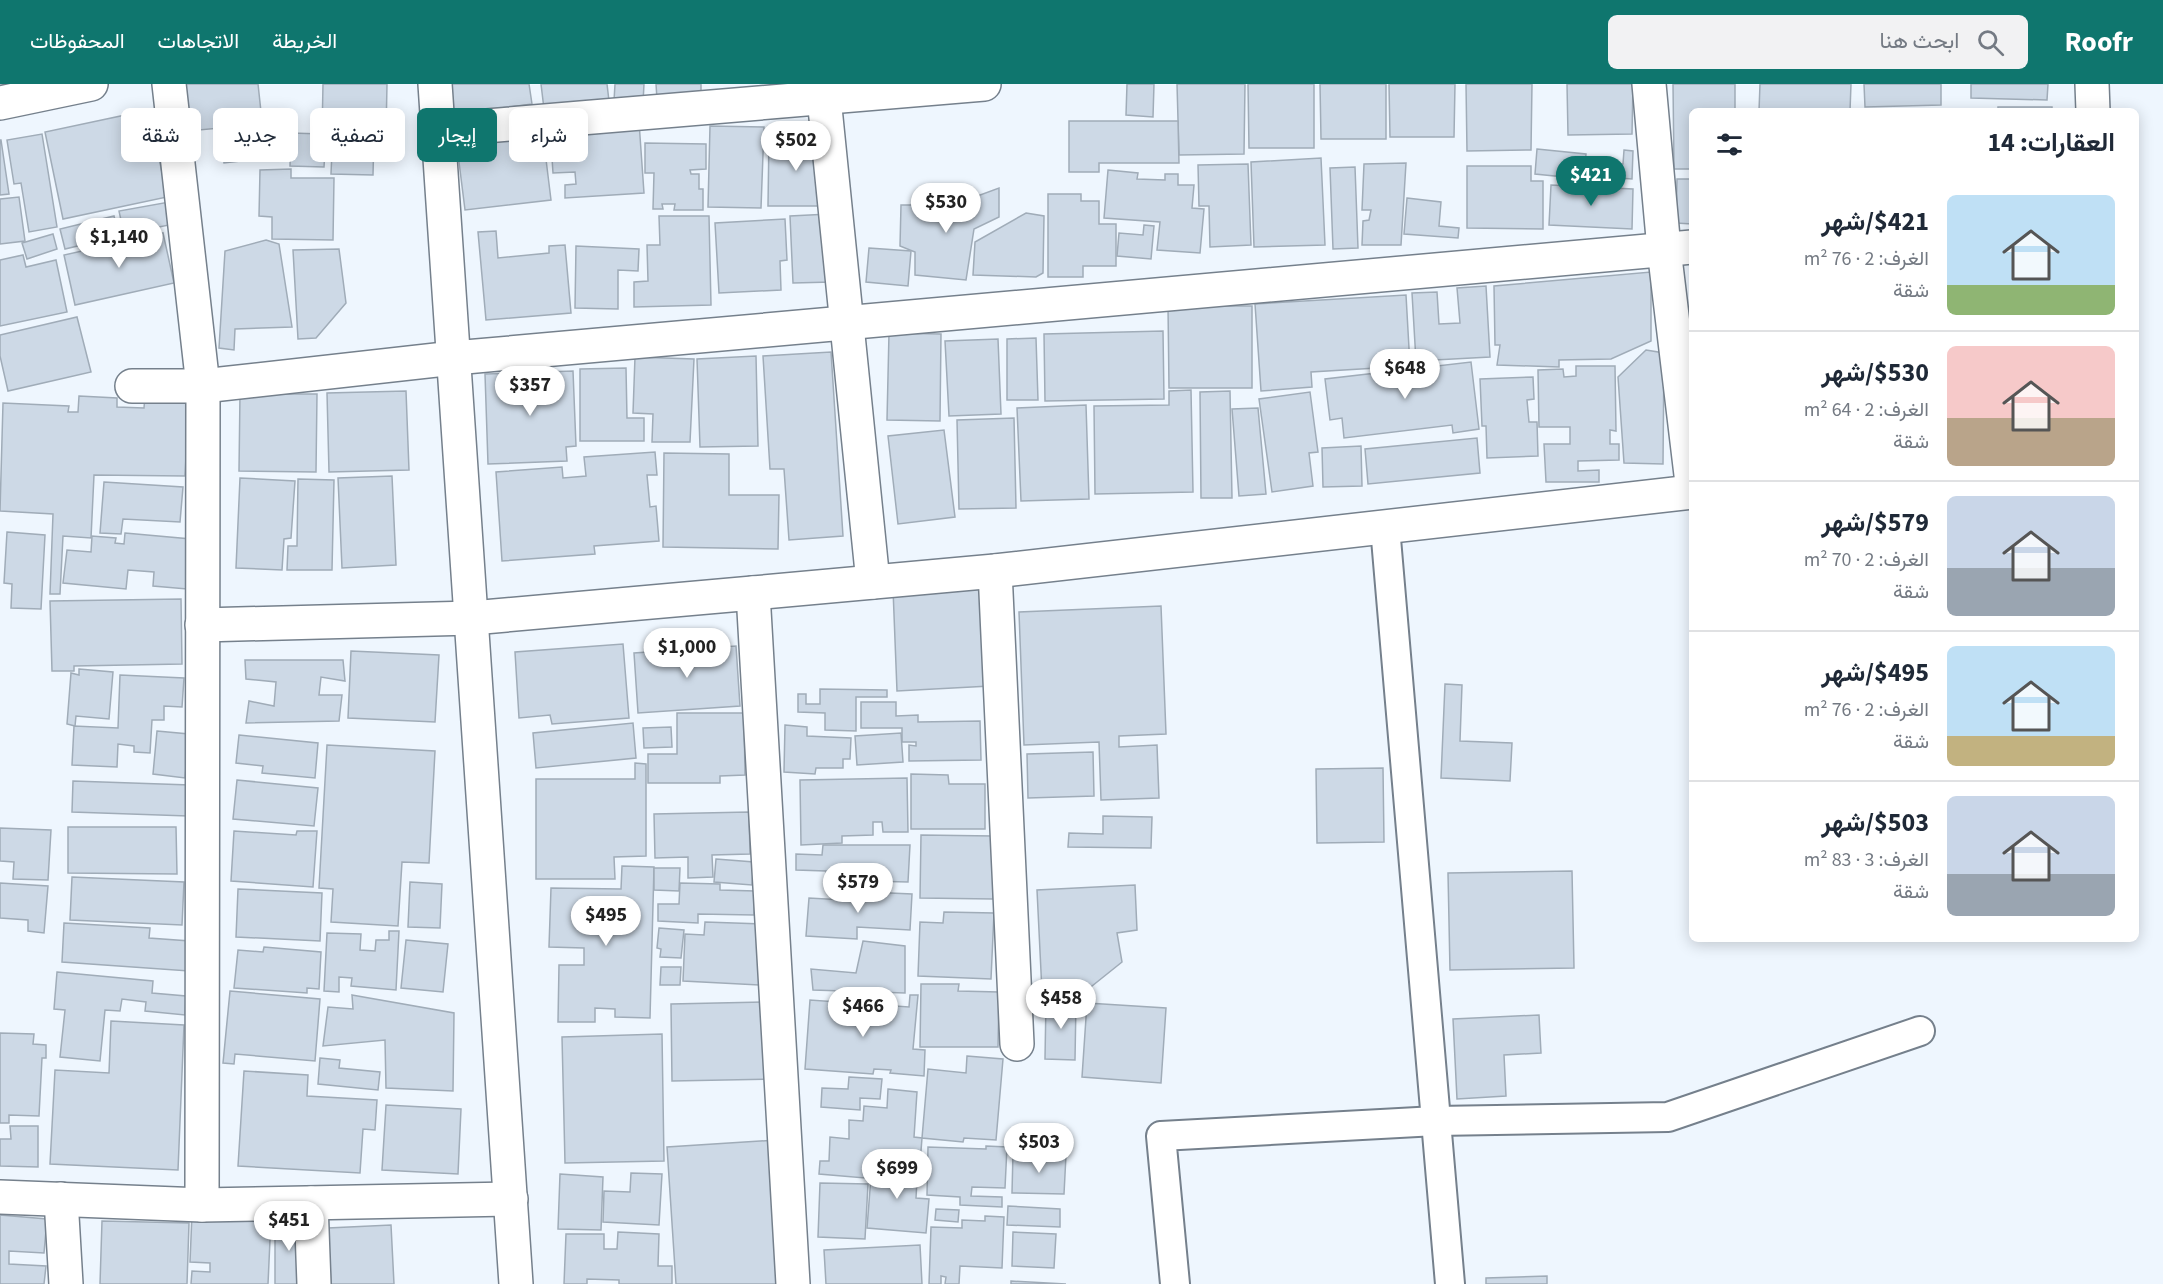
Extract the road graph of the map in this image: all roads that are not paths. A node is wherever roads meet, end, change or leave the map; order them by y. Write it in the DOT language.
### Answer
graph roads {
  1 [pos="91,84"];
  2 [pos="169,84"];
  3 [pos="435,84"];
  4 [pos="984,84"];
  5 [pos="1649,84"];
  6 [pos="2092,84"];
  7 [pos="726,95"];
  8 [pos="824,98"];
  9 [pos="0,102"];
  10 [pos="437,108"];
  11 [pos="2093,108"];
  12 [pos="497,123"];
  13 [pos="440,162"];
  14 [pos="1678,248"];
  15 [pos="847,324"];
  16 [pos="454,358"];
  17 [pos="132,386"];
  18 [pos="203,386"];
  19 [pos="1689,433"];
  20 [pos="1689,492"];
  21 [pos="1384,527"];
  22 [pos="995,571"];
  23 [pos="873,582"];
  24 [pos="753,593"];
  25 [pos="471,618"];
  26 [pos="202,625"];
  27 [pos="1920,1031"];
  28 [pos="1017,1044"];
  29 [pos="1436,1121"];
  30 [pos="0,1197"];
  31 [pos="61,1199"];
  32 [pos="511,1199"];
  33 [pos="311,1203"];
  34 [pos="202,1205"];
  35 [pos="66,1284"];
  36 [pos="314,1284"];
  37 [pos="516,1284"];
  38 [pos="793,1284"];
  39 [pos="1175,1284"];
  40 [pos="1450,1284"];
  1 -- 9 [label="street"];
  2 -- 18 [label="street"];
  3 -- 10 [label="street"];
  4 -- 8 [label="street"];
  5 -- 14 [label="street"];
  6 -- 11 [label="street"];
  7 -- 8 [label="street"];
  7 -- 12 [label="street"];
  8 -- 15 [label="street"];
  13 -- 16 [label="street"];
  14 -- 15 [label="street"];
  14 -- 19 [label="street"];
  15 -- 16 [label="street"];
  15 -- 23 [label="street"];
  16 -- 18 [label="street"];
  16 -- 25 [label="street"];
  17 -- 18 [label="street"];
  18 -- 26 [label="street"];
  20 -- 21 [label="street"];
  21 -- 22 [label="street"];
  21 -- 29 [label="lane"];
  22 -- 23 [label="street"];
  22 -- 28 [label="street"];
  23 -- 24 [label="street"];
  24 -- 25 [label="street"];
  24 -- 38 [label="street"];
  25 -- 26 [label="street"];
  25 -- 32 [label="street"];
  26 -- 34 [label="street"];
  27 -- 29 [label="lane"];
  29 -- 39 [label="lane"];
  29 -- 40 [label="lane"];
  30 -- 31 [label="street"];
  31 -- 34 [label="street"];
  31 -- 35 [label="street"];
  32 -- 33 [label="street"];
  32 -- 37 [label="street"];
  33 -- 34 [label="street"];
  33 -- 36 [label="street"];
}
